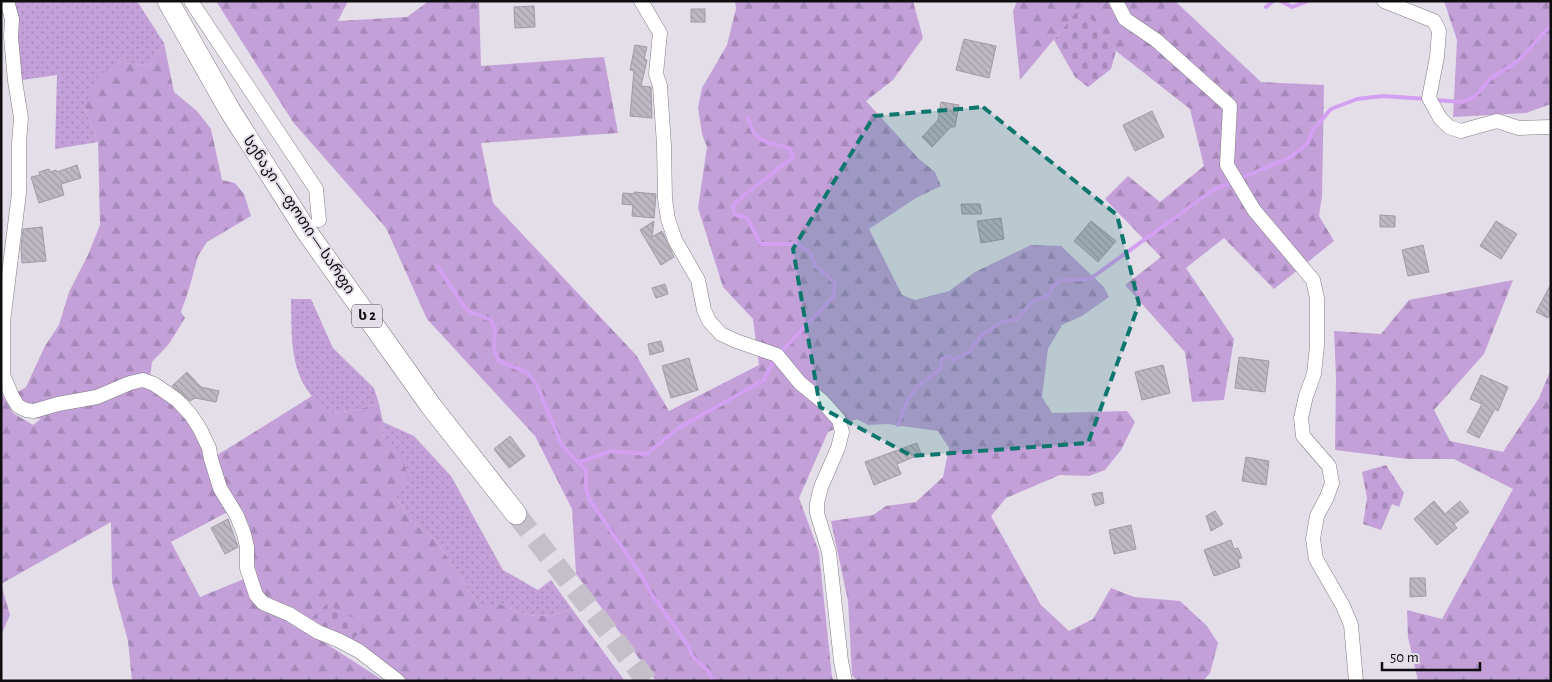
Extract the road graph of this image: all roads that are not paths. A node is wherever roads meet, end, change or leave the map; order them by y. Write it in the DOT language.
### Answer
graph roads {
  1 [pos="7,1"];
  2 [pos="168,1"];
  3 [pos="191,1"];
  4 [pos="641,1"];
  5 [pos="1116,1"];
  6 [pos="1384,1"];
  7 [pos="1551,128"];
  8 [pos="319,220"];
  9 [pos="516,514"];
  10 [pos="398,681"];
  11 [pos="845,681"];
  12 [pos="1356,681"];
  1 -- 10 [label="street"];
  2 -- 9 [label="highway, სენაკი — ფოთი — სარფი / ს 2"];
  3 -- 8 [label="street"];
  4 -- 11 [label="street"];
  5 -- 12 [label="street"];
  6 -- 7 [label="street"];
}
